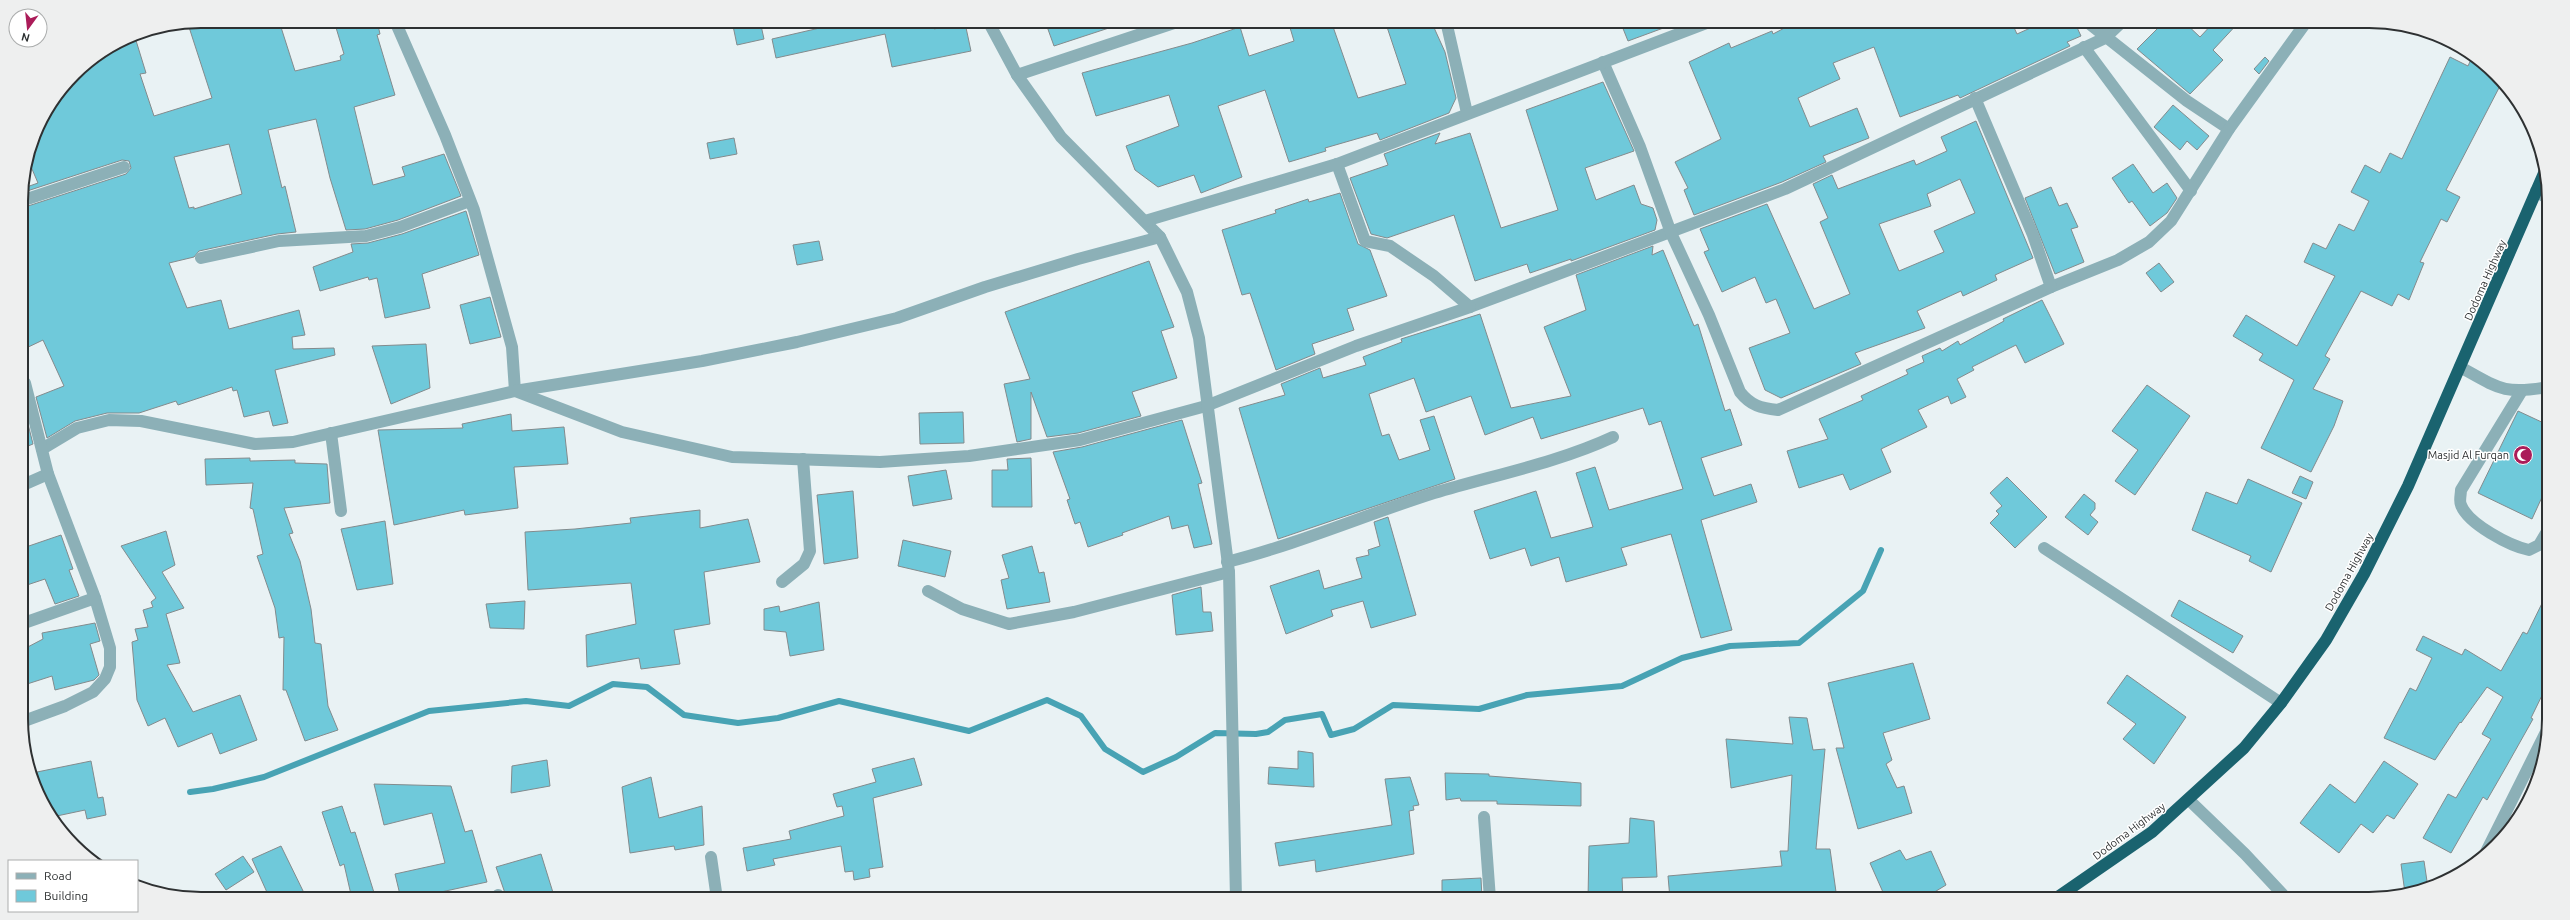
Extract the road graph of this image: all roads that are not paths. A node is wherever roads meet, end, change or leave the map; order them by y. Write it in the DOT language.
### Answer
graph roads {
  1 [pos="398,28"];
  2 [pos="992,28"];
  3 [pos="1159,28"];
  4 [pos="1448,28"];
  5 [pos="1693,28"];
  6 [pos="2094,28"];
  7 [pos="2116,28"];
  8 [pos="2302,28"];
  9 [pos="2105,38"];
  10 [pos="2084,47"];
  11 [pos="1603,62"];
  12 [pos="1017,76"];
  13 [pos="1975,98"];
  14 [pos="1467,113"];
  15 [pos="2229,129"];
  16 [pos="1337,164"];
  17 [pos="124,167"];
  18 [pos="2541,179"];
  19 [pos="2191,191"];
  20 [pos="2536,191"];
  21 [pos="2542,194"];
  22 [pos="28,199"];
  23 [pos="470,201"];
  24 [pos="1145,221"];
  25 [pos="1671,233"];
  26 [pos="1160,237"];
  27 [pos="201,258"];
  28 [pos="2051,287"];
  29 [pos="1470,307"];
  30 [pos="2460,368"];
  31 [pos="2542,388"];
  32 [pos="515,391"];
  33 [pos="2521,392"];
  34 [pos="28,395"];
  35 [pos="1206,406"];
  36 [pos="331,433"];
  37 [pos="1614,437"];
  38 [pos="42,449"];
  39 [pos="802,459"];
  40 [pos="48,474"];
  41 [pos="28,483"];
  42 [pos="341,511"];
  43 [pos="2542,540"];
  44 [pos="2044,548"];
  45 [pos="1228,567"];
  46 [pos="782,582"];
  47 [pos="928,591"];
  48 [pos="94,598"];
  49 [pos="28,622"];
  50 [pos="2280,703"];
  51 [pos="28,719"];
  52 [pos="2539,751"];
  53 [pos="2189,800"];
  54 [pos="1484,817"];
  55 [pos="2493,839"];
  56 [pos="711,857"];
  57 [pos="716,892"];
  58 [pos="1236,892"];
  59 [pos="1489,892"];
  60 [pos="2065,892"];
  61 [pos="2280,892"];
  1 -- 23 [label="street"];
  2 -- 12 [label="street"];
  3 -- 12 [label="street"];
  4 -- 14 [label="street"];
  5 -- 11 [label="street"];
  6 -- 9 [label="street"];
  7 -- 9 [label="street"];
  8 -- 15 [label="street"];
  9 -- 10 [label="street"];
  9 -- 15 [label="street"];
  10 -- 13 [label="street"];
  10 -- 19 [label="street"];
  11 -- 14 [label="street"];
  11 -- 25 [label="street"];
  12 -- 24 [label="street"];
  13 -- 25 [label="street"];
  13 -- 28 [label="street"];
  14 -- 16 [label="street"];
  15 -- 19 [label="street"];
  16 -- 24 [label="street"];
  16 -- 29 [label="street"];
  17 -- 22 [label="street"];
  18 -- 20 [label="highway, Dodoma Highway"];
  19 -- 28 [label="street"];
  20 -- 21 [label="street"];
  20 -- 30 [label="highway, Dodoma Highway"];
  23 -- 27 [label="street"];
  23 -- 32 [label="street"];
  24 -- 26 [label="street"];
  25 -- 28 [label="street"];
  25 -- 29 [label="street"];
  26 -- 32 [label="street"];
  26 -- 35 [label="street"];
  29 -- 35 [label="street"];
  30 -- 33 [label="street"];
  30 -- 50 [label="highway, Dodoma Highway"];
  31 -- 33 [label="street"];
  32 -- 36 [label="street"];
  32 -- 39 [label="street"];
  33 -- 43 [label="street"];
  34 -- 38 [label="street"];
  35 -- 39 [label="street"];
  35 -- 45 [label="street"];
  36 -- 38 [label="street"];
  36 -- 42 [label="street"];
  37 -- 45 [label="street"];
  38 -- 40 [label="street"];
  39 -- 46 [label="street"];
  40 -- 41 [label="street"];
  40 -- 48 [label="street"];
  44 -- 50 [label="street"];
  45 -- 47 [label="street"];
  45 -- 58 [label="street"];
  48 -- 49 [label="street"];
  48 -- 51 [label="street"];
  50 -- 53 [label="highway, Dodoma Highway"];
  52 -- 55 [label="street"];
  53 -- 60 [label="highway, Dodoma Highway"];
  53 -- 61 [label="street"];
  54 -- 59 [label="street"];
  56 -- 57 [label="street"];
}
